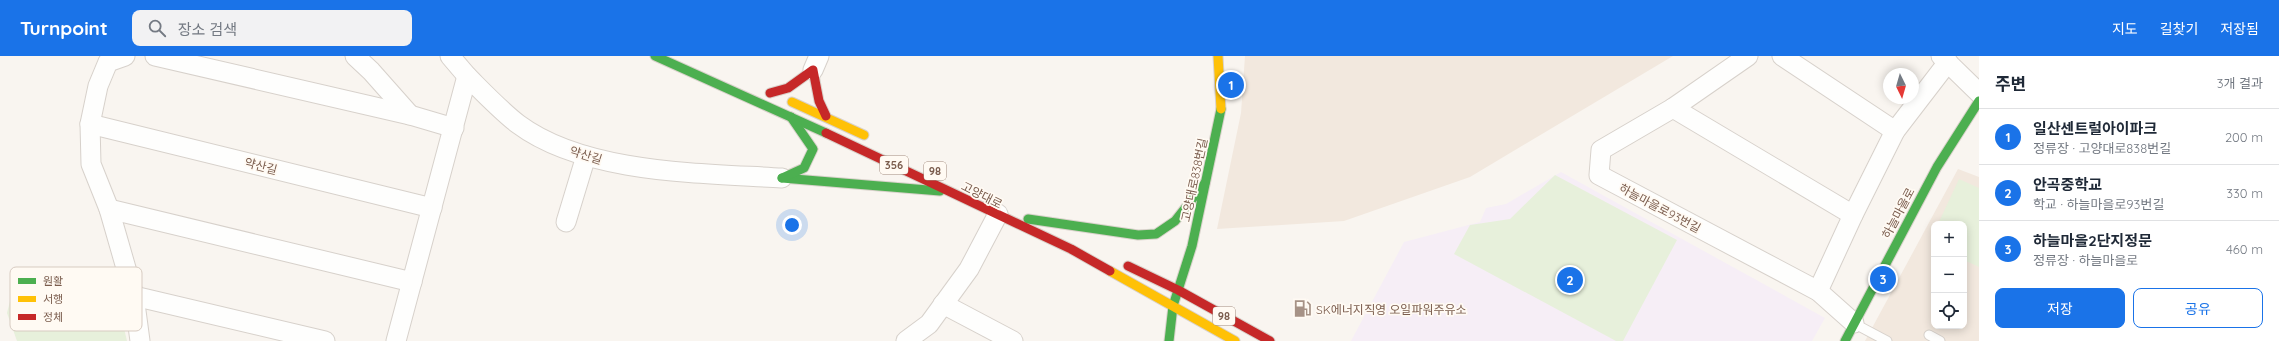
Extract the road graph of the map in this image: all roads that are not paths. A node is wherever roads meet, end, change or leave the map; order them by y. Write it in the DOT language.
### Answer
graph roads {
  1 [pos="124,56"];
  2 [pos="155,56"];
  3 [pos="355,56"];
  4 [pos="450,56"];
  5 [pos="655,56"];
  6 [pos="1218,56"];
  7 [pos="1748,56"];
  8 [pos="1782,56"];
  9 [pos="1944,59"];
  10 [pos="816,63"];
  11 [pos="467,76"];
  12 [pos="1979,93"];
  13 [pos="1979,100"];
  14 [pos="1673,108"];
  15 [pos="410,115"];
  16 [pos="790,116"];
  17 [pos="826,116"];
  18 [pos="90,124"];
  19 [pos="454,128"];
  20 [pos="1895,131"];
  21 [pos="875,140"];
  22 [pos="586,156"];
  23 [pos="782,178"];
  24 [pos="1205,183"];
  25 [pos="954,192"];
  26 [pos="432,208"];
  27 [pos="108,209"];
  28 [pos="999,209"];
  29 [pos="1853,215"];
  30 [pos="1028,218"];
  31 [pos="566,222"];
  32 [pos="1084,245"];
  33 [pos="1119,262"];
  34 [pos="125,267"];
  35 [pos="412,282"];
  36 [pos="1178,290"];
  37 [pos="1818,291"];
  38 [pos="142,298"];
  39 [pos="943,304"];
  40 [pos="1173,306"];
  41 [pos="1854,323"];
  42 [pos="139,331"];
  43 [pos="1210,334"];
  44 [pos="1929,335"];
  45 [pos="140,341"];
  46 [pos="325,341"];
  47 [pos="396,341"];
  48 [pos="906,341"];
  49 [pos="1013,341"];
  50 [pos="1169,341"];
  51 [pos="1236,341"];
  52 [pos="1270,341"];
  53 [pos="1845,341"];
  54 [pos="1887,341"];
  55 [pos="1940,341"];
  1 -- 18 [label="street"];
  2 -- 15 [label="street"];
  3 -- 15 [label="street"];
  4 -- 11 [label="street, 약산길"];
  5 -- 16 [label="main road, 고양대로 / 356"];
  6 -- 24 [label="main road, 고양대로838번길"];
  7 -- 14 [label="street, 하늘마을로93번길"];
  8 -- 20 [label="street"];
  9 -- 12 [label="street"];
  9 -- 20 [label="street"];
  10 -- 17 [label="main road"];
  10 -- 17 [label="main road"];
  11 -- 19 [label="street"];
  11 -- 22 [label="street, 약산길"];
  13 -- 41 [label="main road, 하늘마을로"];
  14 -- 29 [label="street"];
  14 -- 37 [label="street, 하늘마을로93번길"];
  15 -- 19 [label="street"];
  16 -- 23 [label="main road"];
  16 -- 25 [label="main road, 고양대로 / 356"];
  17 -- 21 [label="main road"];
  18 -- 26 [label="street, 약산길"];
  18 -- 27 [label="street"];
  19 -- 26 [label="street"];
  20 -- 29 [label="street"];
  22 -- 23 [label="street, 약산길"];
  22 -- 31 [label="street"];
  23 -- 25 [label="main road"];
  24 -- 30 [label="main road"];
  24 -- 36 [label="main road, 고양대로838번길"];
  25 -- 28 [label="main road, 고양대로 / 356"];
  26 -- 35 [label="street"];
  27 -- 34 [label="street"];
  27 -- 35 [label="street"];
  28 -- 30 [label="main road, 고양대로"];
  28 -- 39 [label="street, 고양대로"];
  28 -- 40 [label="main road, 고양대로 / 356"];
  29 -- 37 [label="street"];
  30 -- 32 [label="main road, 고양대로"];
  33 -- 36 [label="main road, 98"];
  35 -- 47 [label="street"];
  36 -- 40 [label="main road, 고양대로838번길"];
  36 -- 52 [label="main road, 98"];
  37 -- 41 [label="street, 하늘마을로93번길"];
  38 -- 46 [label="street"];
  39 -- 48 [label="street, 고양대로"];
  39 -- 49 [label="street"];
  40 -- 43 [label="main road, 고양대로 / 356"];
  40 -- 50 [label="main road, 고양대로838번길"];
  41 -- 53 [label="main road, 하늘마을로"];
  41 -- 54 [label="lane"];
  42 -- 45 [label="street"];
  43 -- 51 [label="main road, 고양대로 / 356"];
  44 -- 55 [label="lane"];
}
